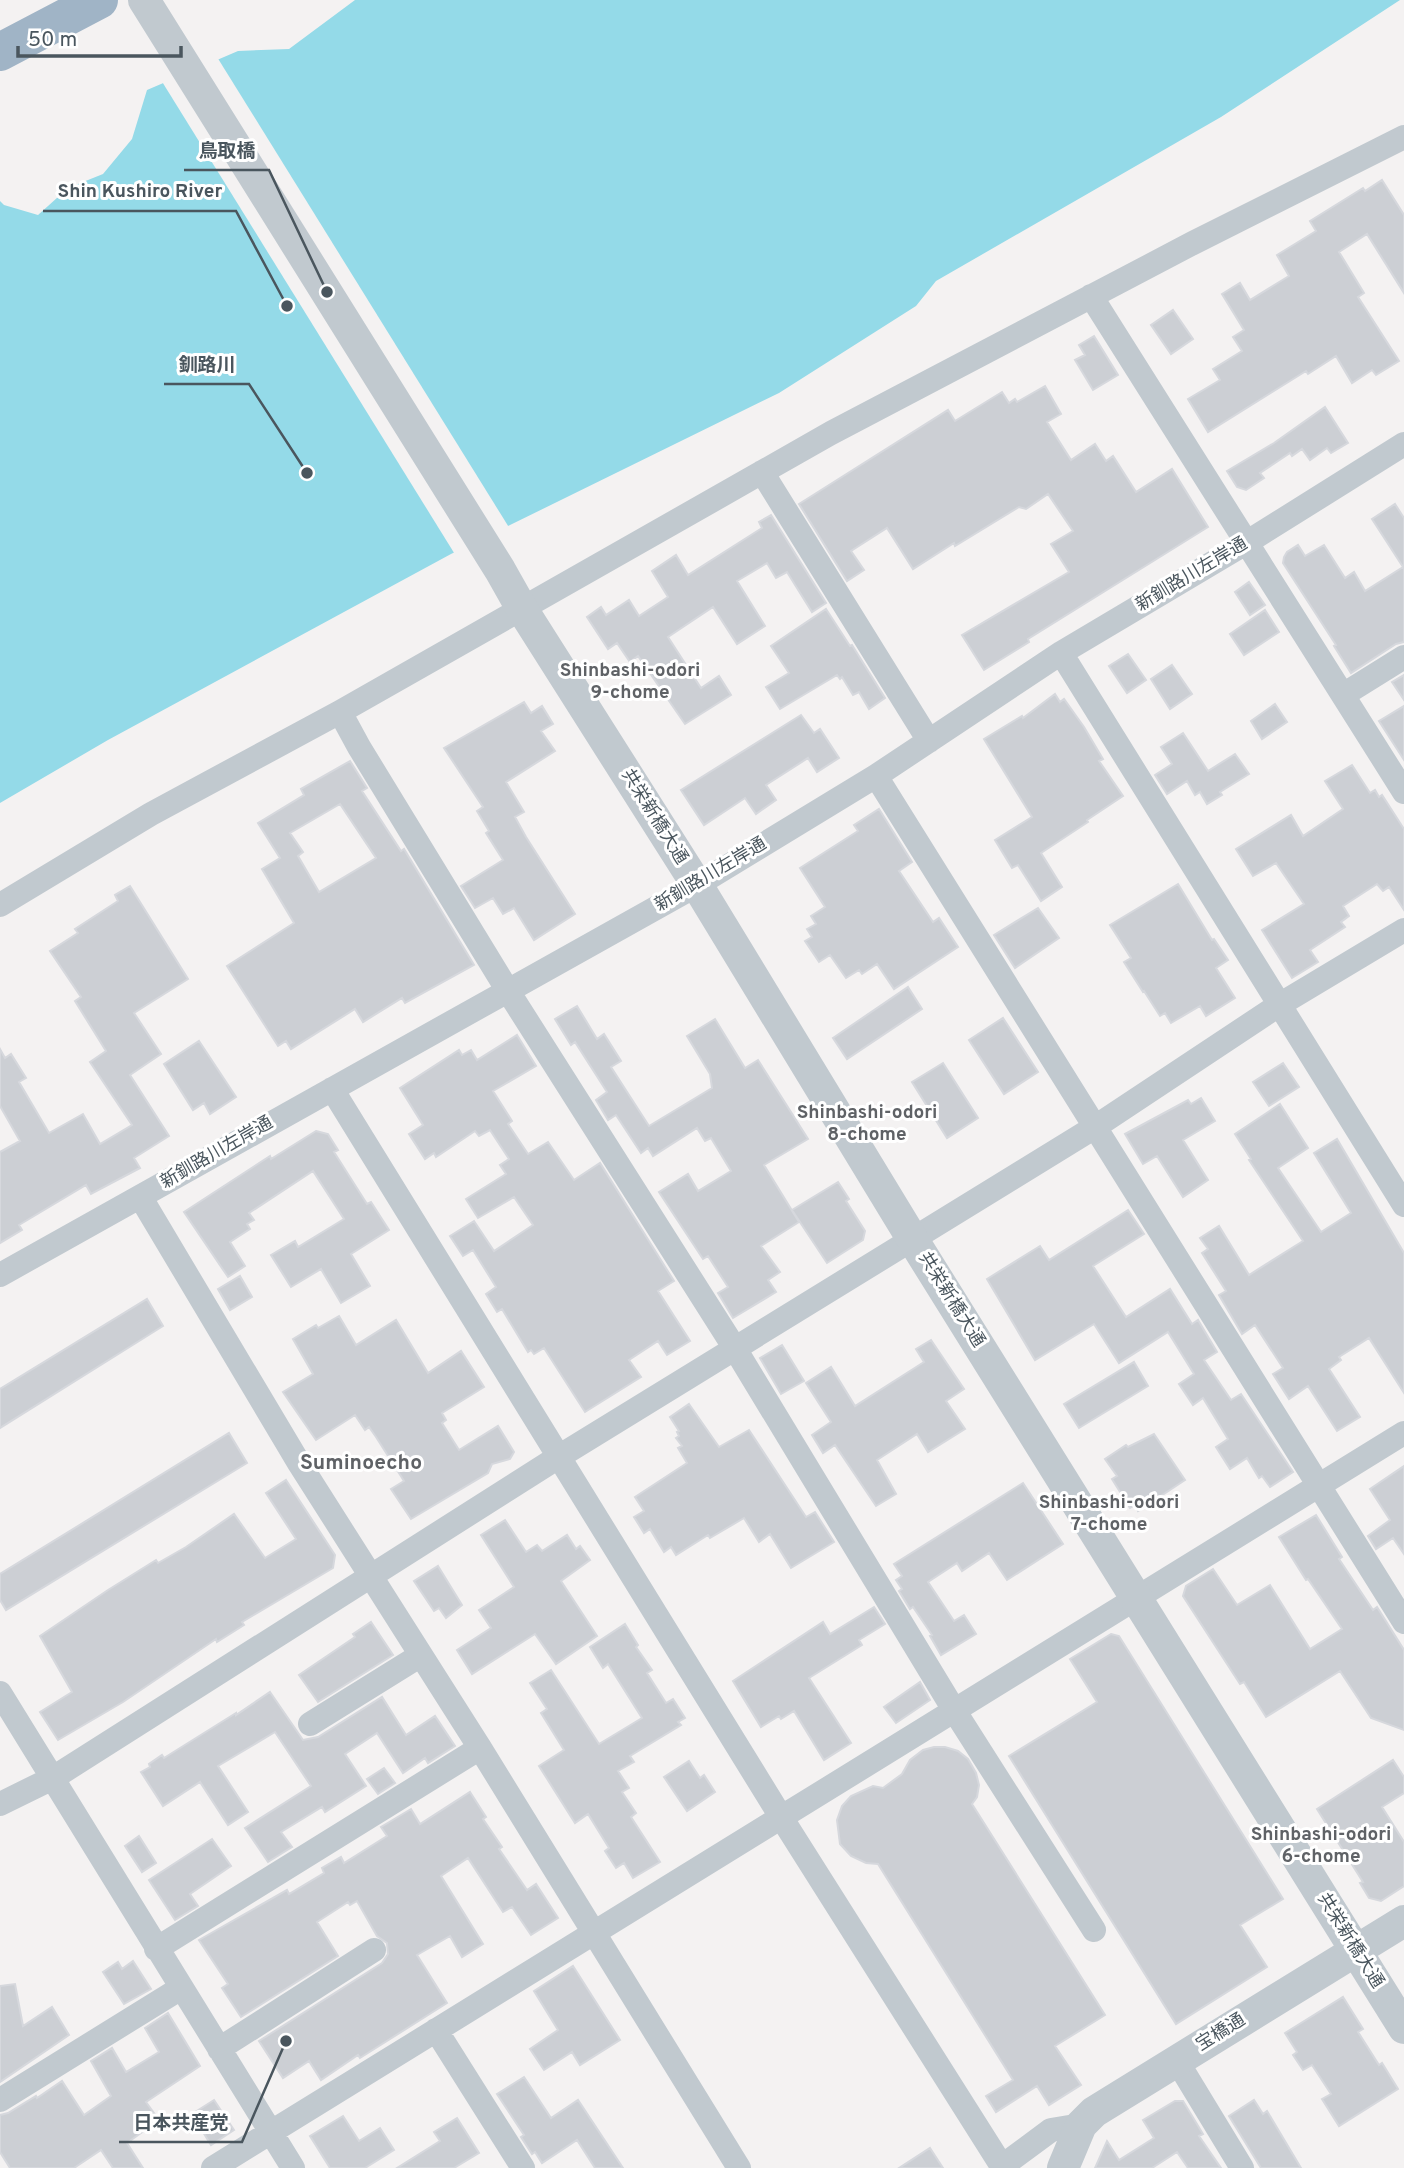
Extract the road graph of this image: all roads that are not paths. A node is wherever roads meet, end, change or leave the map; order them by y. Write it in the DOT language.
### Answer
graph roads {
  1 [pos="99,0"];
  2 [pos="149,7"];
  3 [pos="0,52"];
  4 [pos="1404,137"];
  5 [pos="1091,296"];
  6 [pos="1404,444"];
  7 [pos="762,472"];
  8 [pos="1246,543"];
  9 [pos="522,609"];
  10 [pos="1061,653"];
  11 [pos="1404,657"];
  12 [pos="1343,695"];
  13 [pos="340,712"];
  14 [pos="929,741"];
  15 [pos="876,776"];
  16 [pos="1404,792"];
  17 [pos="697,885"];
  18 [pos="0,905"];
  19 [pos="1404,930"];
  20 [pos="508,992"];
  21 [pos="1279,1005"];
  22 [pos="332,1088"];
  23 [pos="1095,1127"];
  24 [pos="141,1198"];
  25 [pos="1404,1205"];
  26 [pos="913,1240"];
  27 [pos="0,1275"];
  28 [pos="734,1347"];
  29 [pos="1404,1433"];
  30 [pos="560,1456"];
  31 [pos="1319,1485"];
  32 [pos="371,1577"];
  33 [pos="1396,1591"];
  34 [pos="1136,1599"];
  35 [pos="1404,1622"];
  36 [pos="421,1655"];
  37 [pos="0,1693"];
  38 [pos="954,1710"];
  39 [pos="310,1724"];
  40 [pos="480,1748"];
  41 [pos="53,1778"];
  42 [pos="0,1804"];
  43 [pos="781,1817"];
  44 [pos="1404,1921"];
  45 [pos="1094,1930"];
  46 [pos="593,1934"];
  47 [pos="156,1949"];
  48 [pos="374,1950"];
  49 [pos="1357,1951"];
  50 [pos="181,1988"];
  51 [pos="1404,2028"];
  52 [pos="436,2030"];
  53 [pos="219,2049"];
  54 [pos="1177,2061"];
  55 [pos="0,2100"];
  56 [pos="1081,2125"];
  57 [pos="271,2132"];
  58 [pos="1002,2167"];
  59 [pos="213,2168"];
  60 [pos="293,2168"];
  61 [pos="523,2168"];
  62 [pos="739,2168"];
  63 [pos="1063,2168"];
  64 [pos="1242,2168"];
  1 -- 3 [label="highway"];
  2 -- 9 [label="street, 共栄新橋大通"];
  4 -- 5 [label="street"];
  5 -- 7 [label="street"];
  5 -- 8 [label="street"];
  6 -- 8 [label="street, 新釧路川左岸通"];
  7 -- 9 [label="street"];
  7 -- 14 [label="street"];
  8 -- 10 [label="street, 新釧路川左岸通"];
  8 -- 12 [label="street"];
  9 -- 13 [label="street"];
  9 -- 17 [label="street, 共栄新橋大通"];
  10 -- 14 [label="street, 新釧路川左岸通"];
  10 -- 21 [label="street"];
  11 -- 12 [label="street"];
  12 -- 16 [label="street"];
  13 -- 18 [label="street"];
  13 -- 20 [label="street"];
  14 -- 15 [label="street, 新釧路川左岸通"];
  15 -- 17 [label="street, 新釧路川左岸通"];
  15 -- 23 [label="street"];
  17 -- 20 [label="street, 新釧路川左岸通"];
  17 -- 26 [label="street, 共栄新橋大通"];
  19 -- 21 [label="street"];
  20 -- 22 [label="street, 新釧路川左岸通"];
  20 -- 28 [label="street"];
  21 -- 23 [label="street"];
  21 -- 25 [label="street"];
  22 -- 24 [label="street, 新釧路川左岸通"];
  22 -- 30 [label="street"];
  23 -- 26 [label="street"];
  23 -- 31 [label="street"];
  24 -- 27 [label="street, 新釧路川左岸通"];
  24 -- 32 [label="street"];
  26 -- 28 [label="street"];
  26 -- 34 [label="street, 共栄新橋大通"];
  28 -- 30 [label="street"];
  28 -- 38 [label="street"];
  29 -- 31 [label="street"];
  30 -- 32 [label="street"];
  30 -- 43 [label="street"];
  31 -- 33 [label="street"];
  31 -- 34 [label="street"];
  32 -- 36 [label="street"];
  32 -- 41 [label="street"];
  33 -- 35 [label="street"];
  34 -- 38 [label="street"];
  34 -- 49 [label="street, 共栄新橋大通"];
  36 -- 39 [label="street"];
  36 -- 40 [label="street"];
  37 -- 41 [label="street"];
  38 -- 43 [label="street"];
  38 -- 45 [label="street"];
  40 -- 46 [label="street"];
  40 -- 47 [label="street"];
  41 -- 42 [label="street"];
  41 -- 47 [label="street"];
  43 -- 46 [label="street"];
  43 -- 58 [label="street"];
  44 -- 49 [label="street, 宝橋通"];
  46 -- 52 [label="street"];
  46 -- 62 [label="street"];
  47 -- 50 [label="street"];
  48 -- 53 [label="street"];
  49 -- 51 [label="street, 共栄新橋大通"];
  49 -- 54 [label="street, 宝橋通"];
  50 -- 53 [label="street"];
  50 -- 55 [label="street"];
  52 -- 57 [label="street"];
  52 -- 61 [label="street"];
  53 -- 57 [label="street"];
  54 -- 56 [label="street, 宝橋通"];
  54 -- 64 [label="street"];
  56 -- 58 [label="street"];
  56 -- 63 [label="street, 宝橋通"];
  57 -- 59 [label="street"];
  57 -- 60 [label="street"];
}
